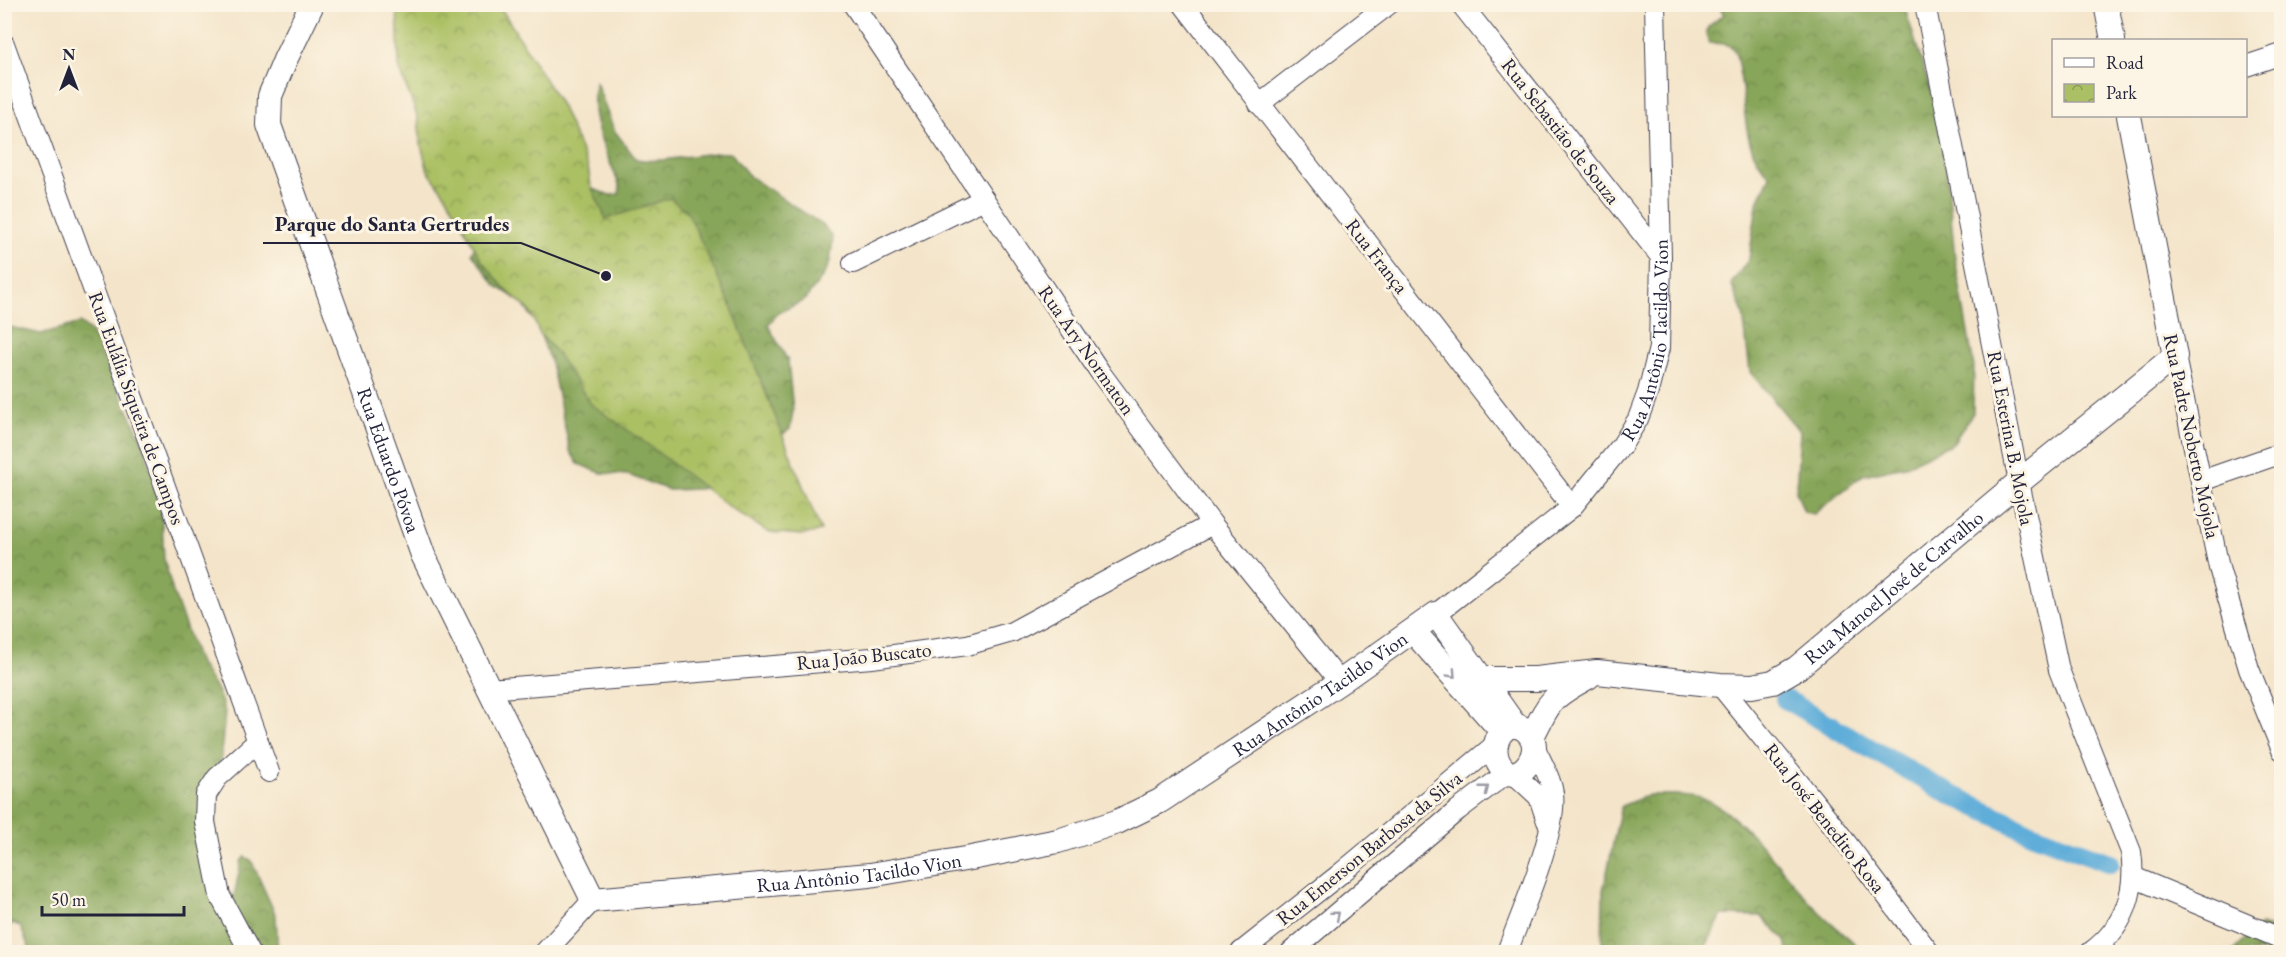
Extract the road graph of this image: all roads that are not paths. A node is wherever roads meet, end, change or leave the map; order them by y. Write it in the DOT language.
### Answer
graph roads {
  1 [pos="312,4"];
  2 [pos="853,4"];
  3 [pos="1183,4"];
  4 [pos="1389,4"];
  5 [pos="1461,4"];
  6 [pos="1655,4"];
  7 [pos="1925,4"];
  8 [pos="2106,4"];
  9 [pos="2114,39"];
  10 [pos="4,44"];
  11 [pos="2282,54"];
  12 [pos="2247,66"];
  13 [pos="1259,104"];
  14 [pos="2129,117"];
  15 [pos="984,199"];
  16 [pos="1661,257"];
  17 [pos="853,263"];
  18 [pos="2175,356"];
  19 [pos="2282,453"];
  20 [pos="2201,481"];
  21 [pos="2019,482"];
  22 [pos="1572,507"];
  23 [pos="1212,524"];
  24 [pos="1436,614"];
  25 [pos="1413,631"];
  26 [pos="1597,672"];
  27 [pos="1562,676"];
  28 [pos="1482,679"];
  29 [pos="1340,682"];
  30 [pos="1720,685"];
  31 [pos="488,689"];
  32 [pos="1517,736"];
  33 [pos="258,741"];
  34 [pos="2282,750"];
  35 [pos="269,772"];
  36 [pos="1510,773"];
  37 [pos="1549,830"];
  38 [pos="2133,869"];
  39 [pos="593,900"];
  40 [pos="2282,939"];
  41 [pos="250,952"];
  42 [pos="545,952"];
  43 [pos="1241,952"];
  44 [pos="1291,952"];
  45 [pos="1507,952"];
  46 [pos="1929,952"];
  47 [pos="2091,952"];
  1 -- 31 [label="street, Rua Eduardo Póvoa"];
  2 -- 15 [label="street, Rua Ary Normaton"];
  3 -- 13 [label="street, Rua França"];
  4 -- 13 [label="street"];
  5 -- 16 [label="street, Rua Sebastião de Souza"];
  6 -- 16 [label="street, Rua Antônio Tacildo Vion"];
  7 -- 21 [label="street, Rua Esterina B. Mojola"];
  8 -- 9 [label="street"];
  10 -- 33 [label="street, Rua Eulália Siqueira de Campos"];
  11 -- 12 [label="street"];
  13 -- 22 [label="street, Rua França"];
  14 -- 18 [label="street, Rua Padre Noberto Mojola"];
  15 -- 17 [label="street"];
  15 -- 23 [label="street, Rua Ary Normaton"];
  16 -- 22 [label="street, Rua Antônio Tacildo Vion"];
  18 -- 20 [label="street, Rua Padre Noberto Mojola"];
  18 -- 21 [label="street, Rua Manoel José de Carvalho"];
  19 -- 20 [label="street"];
  20 -- 34 [label="street, Rua Padre Noberto Mojola"];
  21 -- 30 [label="street, Rua Manoel José de Carvalho"];
  21 -- 38 [label="street, Rua Esterina B. Mojola"];
  22 -- 24 [label="street, Rua Antônio Tacildo Vion"];
  23 -- 29 [label="street, Rua Ary Normaton"];
  23 -- 31 [label="street, Rua João Buscato"];
  24 -- 25 [label="street, Rua Antônio Tacildo Vion"];
  24 -- 28 [label="street"];
  25 -- 29 [label="street, Rua Antônio Tacildo Vion"];
  25 -- 32 [label="street, one-way"];
  26 -- 27 [label="street, Rua Manoel José de Carvalho"];
  26 -- 30 [label="street, Rua Manoel José de Carvalho"];
  26 -- 32 [label="street"];
  27 -- 28 [label="street, Rua Manoel José de Carvalho"];
  27 -- 32 [label="street"];
  28 -- 32 [label="street"];
  29 -- 39 [label="street, Rua Antônio Tacildo Vion"];
  30 -- 46 [label="street, Rua José Benedito Rosa"];
  31 -- 39 [label="street, Rua Eduardo Póvoa"];
  32 -- 36 [label="street"];
  32 -- 36 [label="street"];
  32 -- 37 [label="street"];
  32 -- 43 [label="street, Rua Emerson Barbosa da Silva"];
  33 -- 35 [label="street, Rua Eulália Siqueira de Campos"];
  33 -- 41 [label="street"];
  36 -- 37 [label="street"];
  44 -- 36 [label="street, Rua Emerson Barbosa da Silva, one-way"];
  37 -- 45 [label="street"];
  38 -- 40 [label="street"];
  38 -- 47 [label="street"];
  39 -- 42 [label="street"];
}
